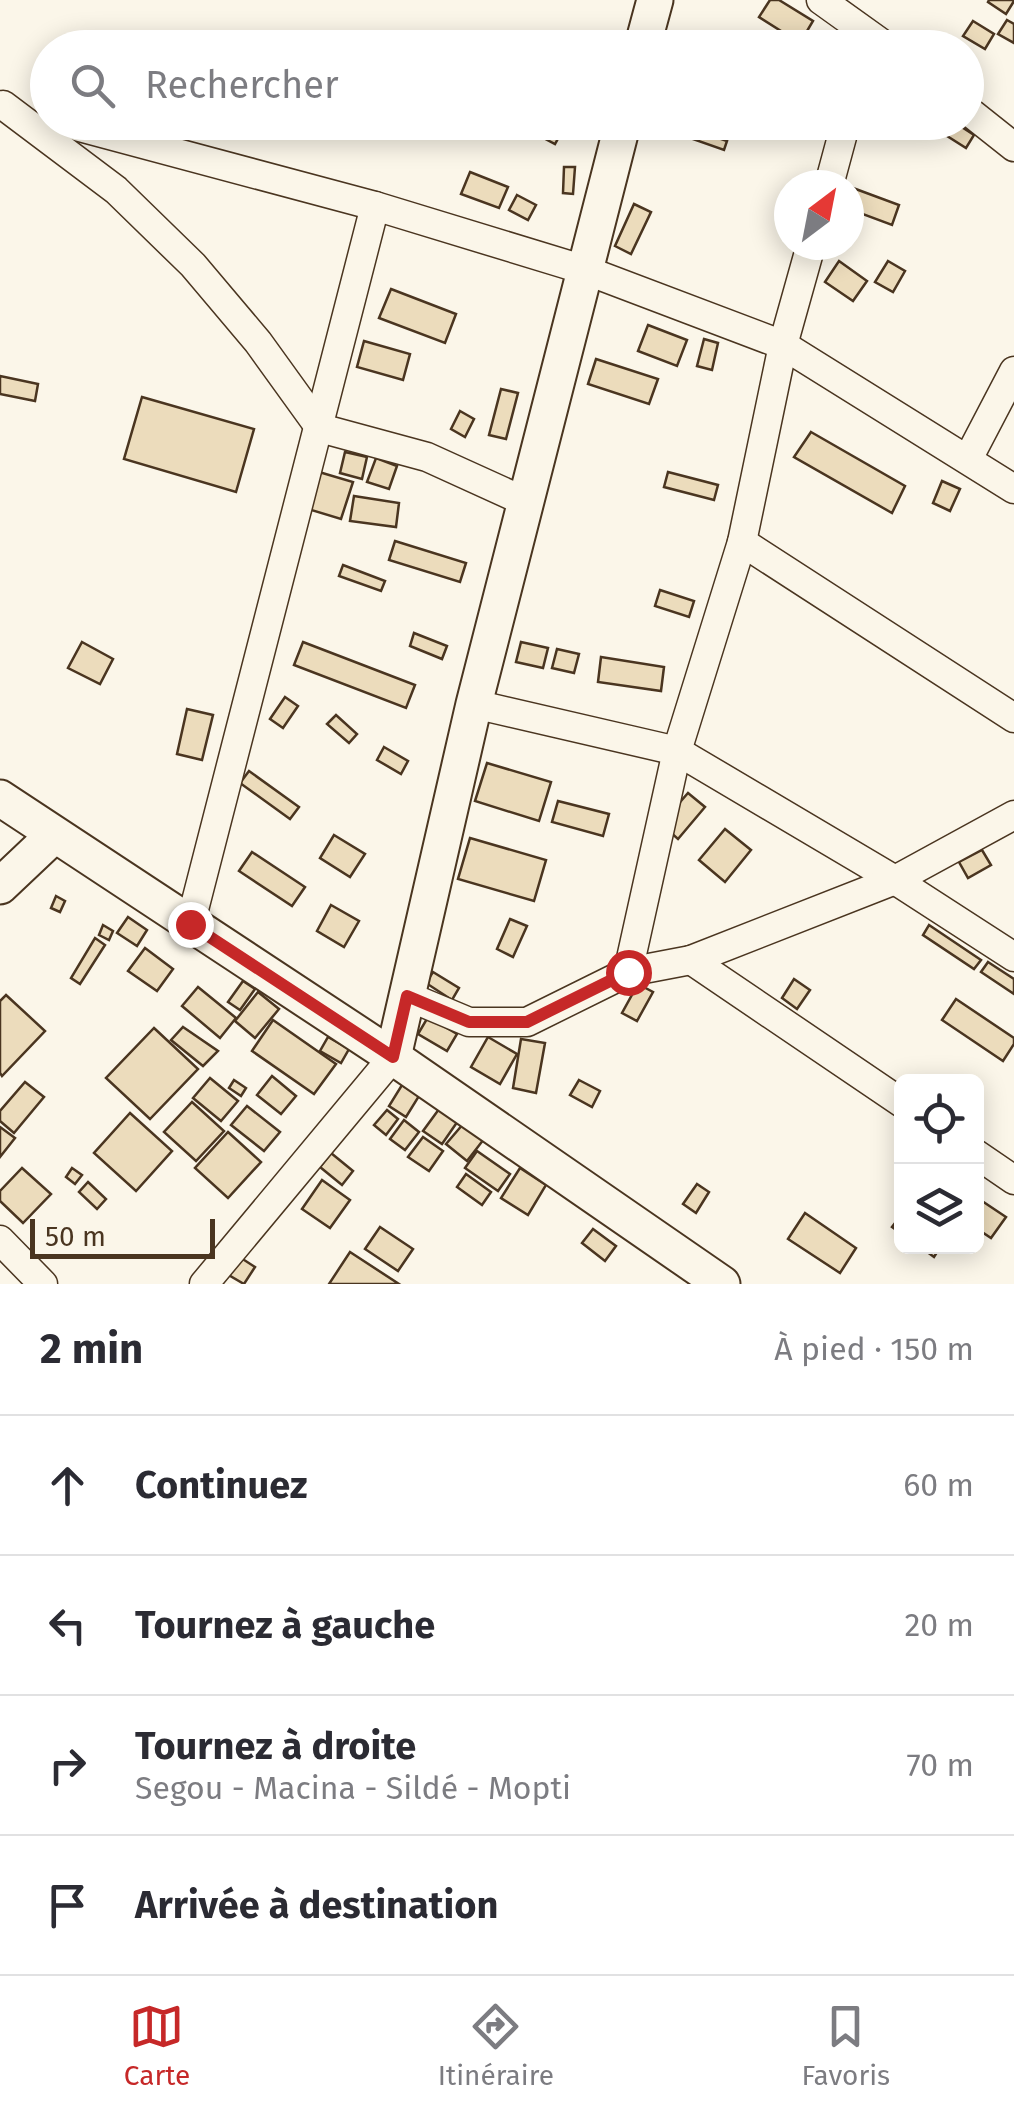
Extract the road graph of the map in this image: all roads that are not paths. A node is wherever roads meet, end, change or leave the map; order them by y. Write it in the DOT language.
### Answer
graph roads {
  1 [pos="654,0"];
  2 [pos="836,4"];
  3 [pos="646,30"];
  4 [pos="863,30"];
  5 [pos="1,104"];
  6 [pos="30,113"];
  7 [pos="984,123"];
  8 [pos="30,126"];
  9 [pos="49,140"];
  10 [pos="129,140"];
  11 [pos="618,140"];
  12 [pos="841,140"];
  13 [pos="1014,146"];
  14 [pos="832,170"];
  15 [pos="375,206"];
  16 [pos="808,260"];
  17 [pos="585,270"];
  18 [pos="783,345"];
  19 [pos="1014,371"];
  20 [pos="320,428"];
  21 [pos="968,460"];
  22 [pos="1014,489"];
  23 [pos="526,502"];
  24 [pos="742,542"];
  25 [pos="474,704"];
  26 [pos="1014,718"];
  27 [pos="677,751"];
  28 [pos="0,798"];
  29 [pos="1014,815"];
  30 [pos="54,836"];
  31 [pos="895,880"];
  32 [pos="0,886"];
  33 [pos="190,924"];
  34 [pos="1014,957"];
  35 [pos="691,960"];
  36 [pos="628,972"];
  37 [pos="407,996"];
  38 [pos="393,1057"];
  39 [pos="894,1098"];
  40 [pos="984,1159"];
  41 [pos="1014,1180"];
  42 [pos="0,1240"];
  43 [pos="44,1284"];
  44 [pos="204,1284"];
  45 [pos="722,1284"];
  1 -- 3 [label="main road"];
  2 -- 4 [label="street"];
  5 -- 6 [label="street"];
  5 -- 8 [label="street"];
  7 -- 13 [label="street"];
  9 -- 20 [label="street"];
  10 -- 15 [label="street"];
  11 -- 17 [label="main road"];
  12 -- 14 [label="street"];
  15 -- 17 [label="street"];
  15 -- 20 [label="street"];
  16 -- 18 [label="street"];
  17 -- 18 [label="street"];
  17 -- 23 [label="main road"];
  18 -- 21 [label="street"];
  18 -- 24 [label="street"];
  19 -- 21 [label="street"];
  20 -- 23 [label="street"];
  20 -- 33 [label="street"];
  21 -- 22 [label="street"];
  23 -- 25 [label="main road"];
  24 -- 26 [label="street"];
  24 -- 27 [label="street"];
  25 -- 27 [label="street"];
  25 -- 37 [label="main road"];
  27 -- 31 [label="street"];
  27 -- 36 [label="street"];
  28 -- 30 [label="main road"];
  29 -- 31 [label="street"];
  30 -- 32 [label="main road"];
  30 -- 33 [label="main road"];
  31 -- 34 [label="street"];
  31 -- 35 [label="street"];
  33 -- 38 [label="main road"];
  35 -- 36 [label="street"];
  35 -- 39 [label="street"];
  36 -- 37 [label="street"];
  37 -- 38 [label="main road"];
  38 -- 44 [label="street"];
  38 -- 45 [label="main road"];
  40 -- 41 [label="street"];
  42 -- 43 [label="street"];
}
